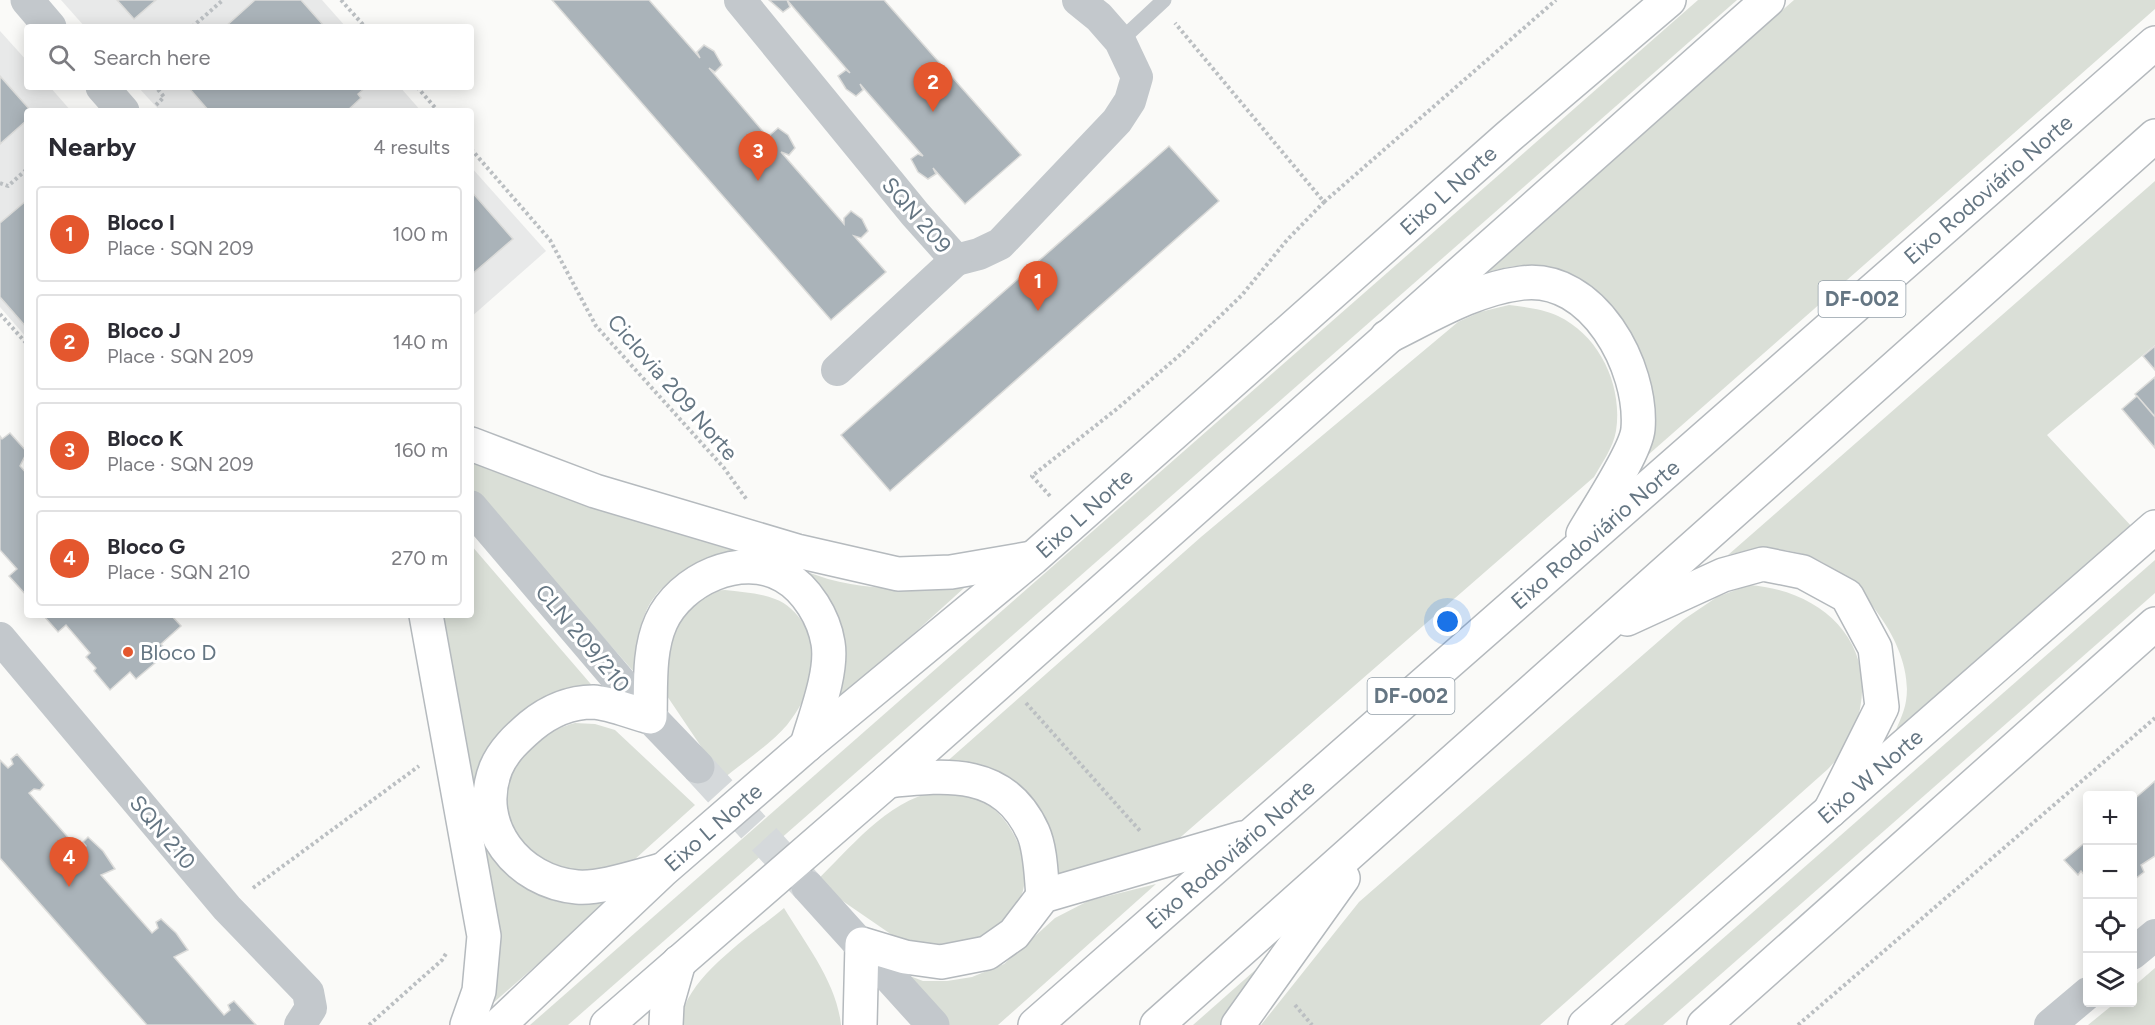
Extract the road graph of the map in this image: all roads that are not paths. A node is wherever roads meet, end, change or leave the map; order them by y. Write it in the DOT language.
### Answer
graph roads {
  1 [pos="27,0"];
  2 [pos="740,0"];
  3 [pos="1078,0"];
  4 [pos="1669,0"];
  5 [pos="1768,0"];
  6 [pos="1162,2"];
  7 [pos="47,24"];
  8 [pos="1120,41"];
  9 [pos="2155,42"];
  10 [pos="107,90"];
  11 [pos="134,108"];
  12 [pos="2155,135"];
  13 [pos="956,260"];
  14 [pos="1387,337"];
  15 [pos="837,370"];
  16 [pos="474,445"];
  17 [pos="474,511"];
  18 [pos="2155,527"];
  19 [pos="1570,556"];
  20 [pos="1033,558"];
  21 [pos="427,618"];
  22 [pos="2155,624"];
  23 [pos="1595,634"];
  24 [pos="0,638"];
  25 [pos="650,717"];
  26 [pos="807,745"];
  27 [pos="698,767"];
  28 [pos="888,781"];
  29 [pos="1830,811"];
  30 [pos="1376,832"];
  31 [pos="1252,835"];
  32 [pos="663,870"];
  33 [pos="808,887"];
  34 [pos="1043,896"];
  35 [pos="2155,935"];
  36 [pos="862,944"];
  37 [pos="2134,953"];
  38 [pos="680,962"];
  39 [pos="2083,997"];
  40 [pos="300,1025"];
  41 [pos="467,1025"];
  42 [pos="499,1025"];
  43 [pos="607,1025"];
  44 [pos="666,1025"];
  45 [pos="860,1025"];
  46 [pos="933,1025"];
  47 [pos="1035,1025"];
  48 [pos="1157,1025"];
  49 [pos="1238,1025"];
  50 [pos="1585,1025"];
  51 [pos="1704,1025"];
  52 [pos="2050,1025"];
  1 -- 7 [label="street"];
  2 -- 13 [label="street, SQN 209"];
  3 -- 8 [label="street, SQN 209"];
  4 -- 20 [label="main road, Eixo L Norte"];
  5 -- 14 [label="main road"];
  6 -- 8 [label="lane"];
  8 -- 13 [label="street, SQN 209"];
  9 -- 19 [label="main road, Eixo Rodoviário Norte / DF-002"];
  10 -- 11 [label="street"];
  12 -- 23 [label="main road, DF-002"];
  13 -- 15 [label="street"];
  14 -- 19 [label="main road"];
  14 -- 28 [label="main road"];
  16 -- 20 [label="main road"];
  17 -- 25 [label="street, CLN 209/210"];
  18 -- 29 [label="main road, Eixo W Norte"];
  19 -- 31 [label="main road, Eixo Rodoviário Norte / DF-002"];
  20 -- 26 [label="main road, Eixo L Norte"];
  21 -- 41 [label="main road"];
  22 -- 51 [label="main road"];
  23 -- 29 [label="main road"];
  23 -- 30 [label="main road, DF-002"];
  24 -- 40 [label="street, SQN 210"];
  25 -- 26 [label="main road"];
  25 -- 27 [label="street, CLN 209/210"];
  25 -- 32 [label="main road"];
  26 -- 32 [label="main road, Eixo L Norte"];
  28 -- 34 [label="main road"];
  28 -- 38 [label="main road"];
  29 -- 50 [label="main road, Eixo W Norte"];
  30 -- 48 [label="main road, DF-002"];
  30 -- 49 [label="main road"];
  31 -- 34 [label="main road"];
  31 -- 47 [label="main road, Eixo Rodoviário Norte / DF-002"];
  32 -- 42 [label="main road, Eixo L Norte"];
  33 -- 36 [label="street"];
  34 -- 36 [label="main road"];
  35 -- 37 [label="street"];
  36 -- 45 [label="main road"];
  36 -- 46 [label="street"];
  38 -- 43 [label="main road"];
  38 -- 44 [label="main road"];
  39 -- 52 [label="street"];
}
